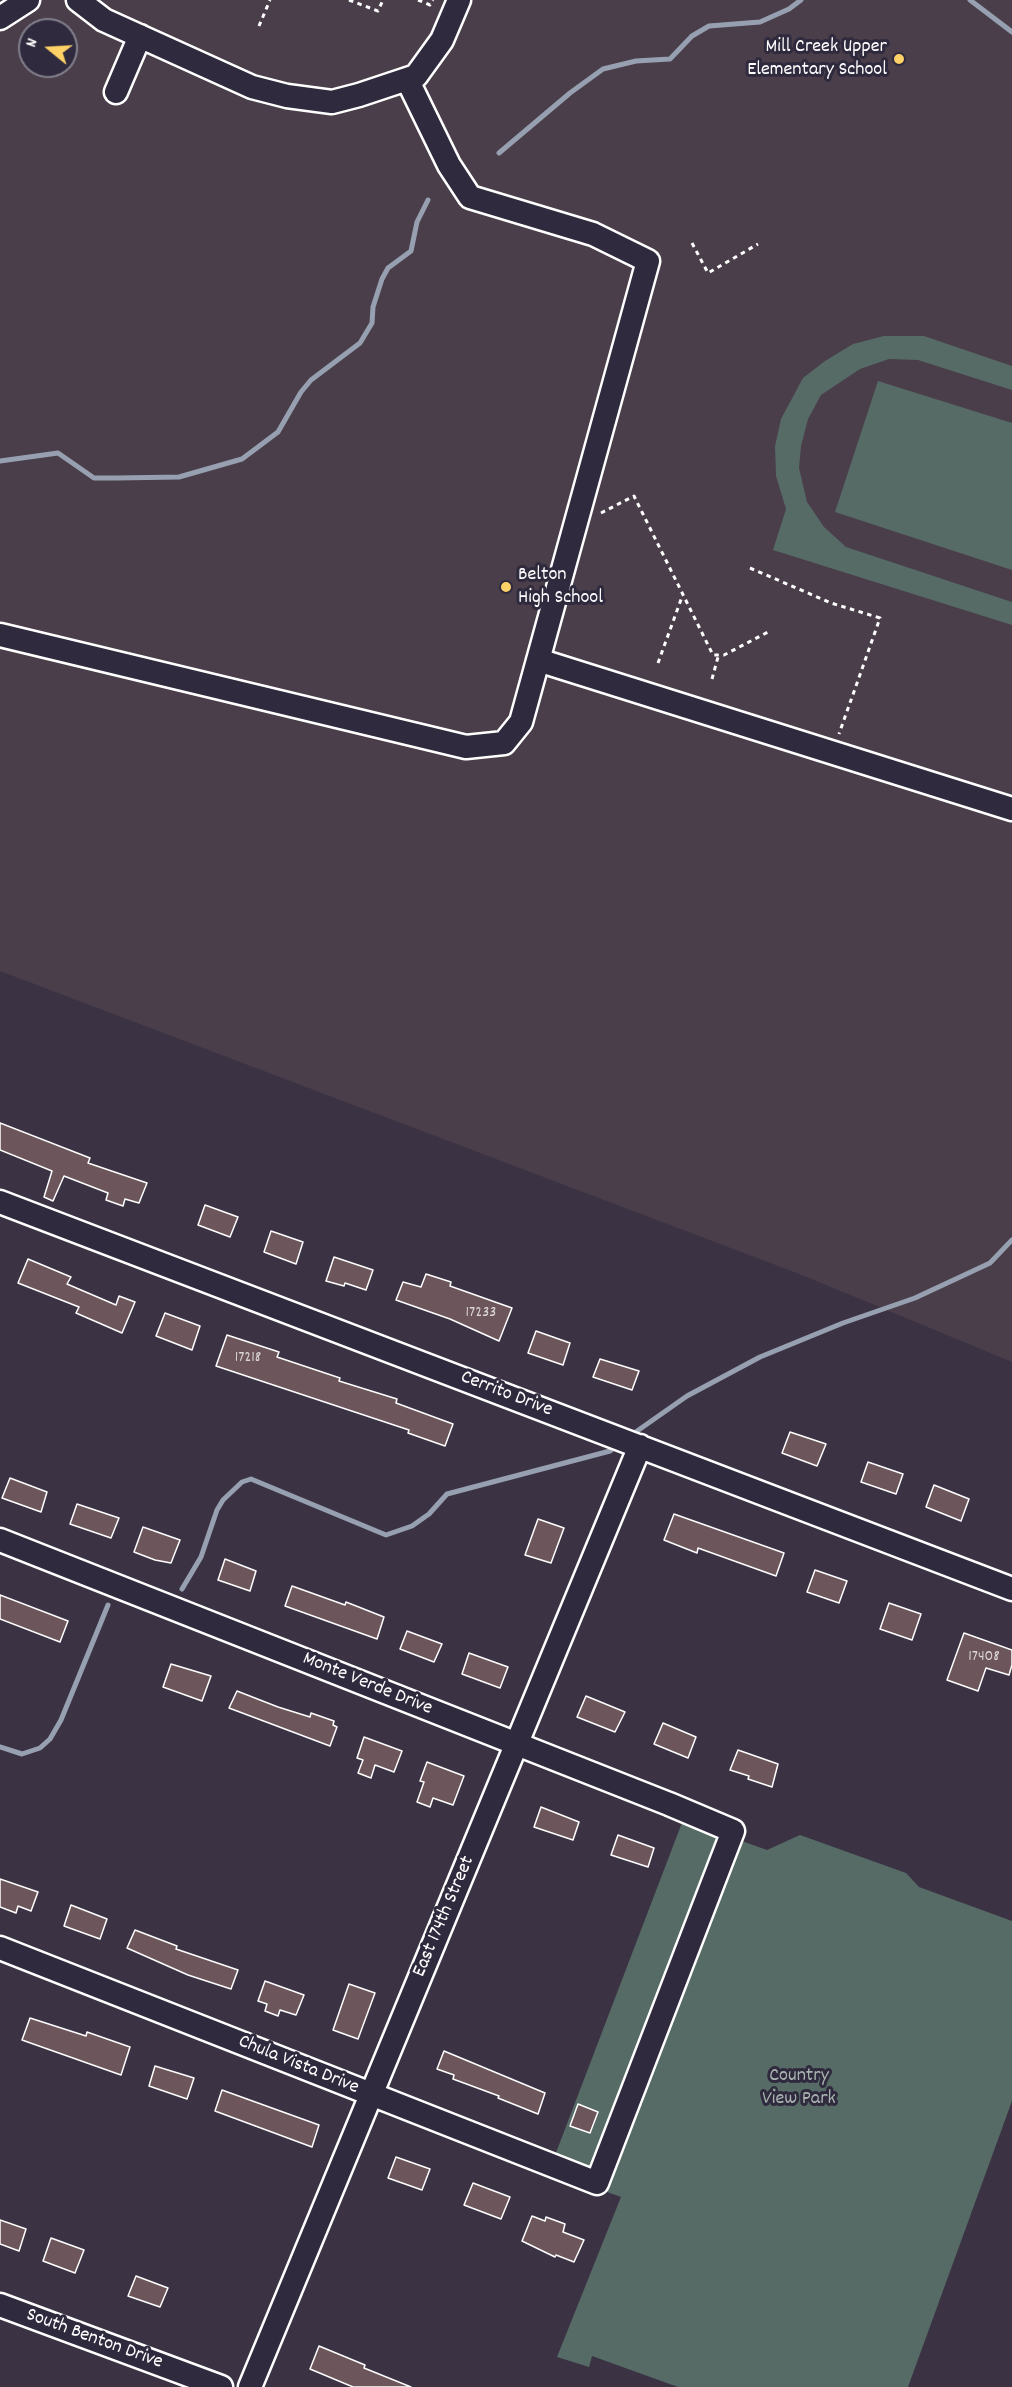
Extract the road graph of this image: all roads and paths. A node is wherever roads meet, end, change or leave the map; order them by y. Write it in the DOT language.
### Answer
graph roads {
  1 [pos="28,0"];
  2 [pos="78,0"];
  3 [pos="270,0"];
  4 [pos="349,0"];
  5 [pos="383,0"];
  6 [pos="418,0"];
  7 [pos="433,0"];
  8 [pos="459,0"];
  9 [pos="0,18"];
  10 [pos="259,26"];
  11 [pos="140,36"];
  12 [pos="407,79"];
  13 [pos="116,92"];
  14 [pos="692,243"];
  15 [pos="758,244"];
  16 [pos="601,513"];
  17 [pos="750,568"];
  18 [pos="683,594"];
  19 [pos="768,632"];
  20 [pos="0,635"];
  21 [pos="718,657"];
  22 [pos="538,660"];
  23 [pos="658,663"];
  24 [pos="712,679"];
  25 [pos="833,753"];
  26 [pos="1012,809"];
  27 [pos="0,1202"];
  28 [pos="640,1446"];
  29 [pos="0,1540"];
  30 [pos="1012,1589"];
  31 [pos="517,1744"];
  32 [pos="0,1948"];
  33 [pos="371,2095"];
  34 [pos="597,2183"];
  35 [pos="0,2305"];
  36 [pos="222,2387"];
  37 [pos="250,2387"];
  1 -- 9 [label="street"];
  2 -- 11 [label="street"];
  3 -- 10 [label="path"];
  4 -- 5 [label="path"];
  6 -- 7 [label="path"];
  8 -- 12 [label="street"];
  11 -- 12 [label="street"];
  11 -- 13 [label="street"];
  12 -- 22 [label="street"];
  14 -- 15 [label="path"];
  16 -- 18 [label="path"];
  17 -- 25 [label="path"];
  18 -- 21 [label="path"];
  18 -- 23 [label="path"];
  19 -- 21 [label="path"];
  20 -- 22 [label="street"];
  21 -- 24 [label="path"];
  22 -- 25 [label="street"];
  25 -- 26 [label="street"];
  27 -- 28 [label="street, Cerrito Drive"];
  28 -- 30 [label="street, Cerrito Drive"];
  28 -- 31 [label="street, East 174th Street"];
  29 -- 31 [label="street, Monte Verde Drive"];
  31 -- 33 [label="street, East 174th Street"];
  31 -- 34 [label="street, Monte Verde Drive"];
  32 -- 33 [label="street, Chula Vista Drive"];
  33 -- 34 [label="street, Chula Vista Drive"];
  33 -- 37 [label="street, East 174th Street"];
  35 -- 36 [label="street, South Benton Drive"];
}
